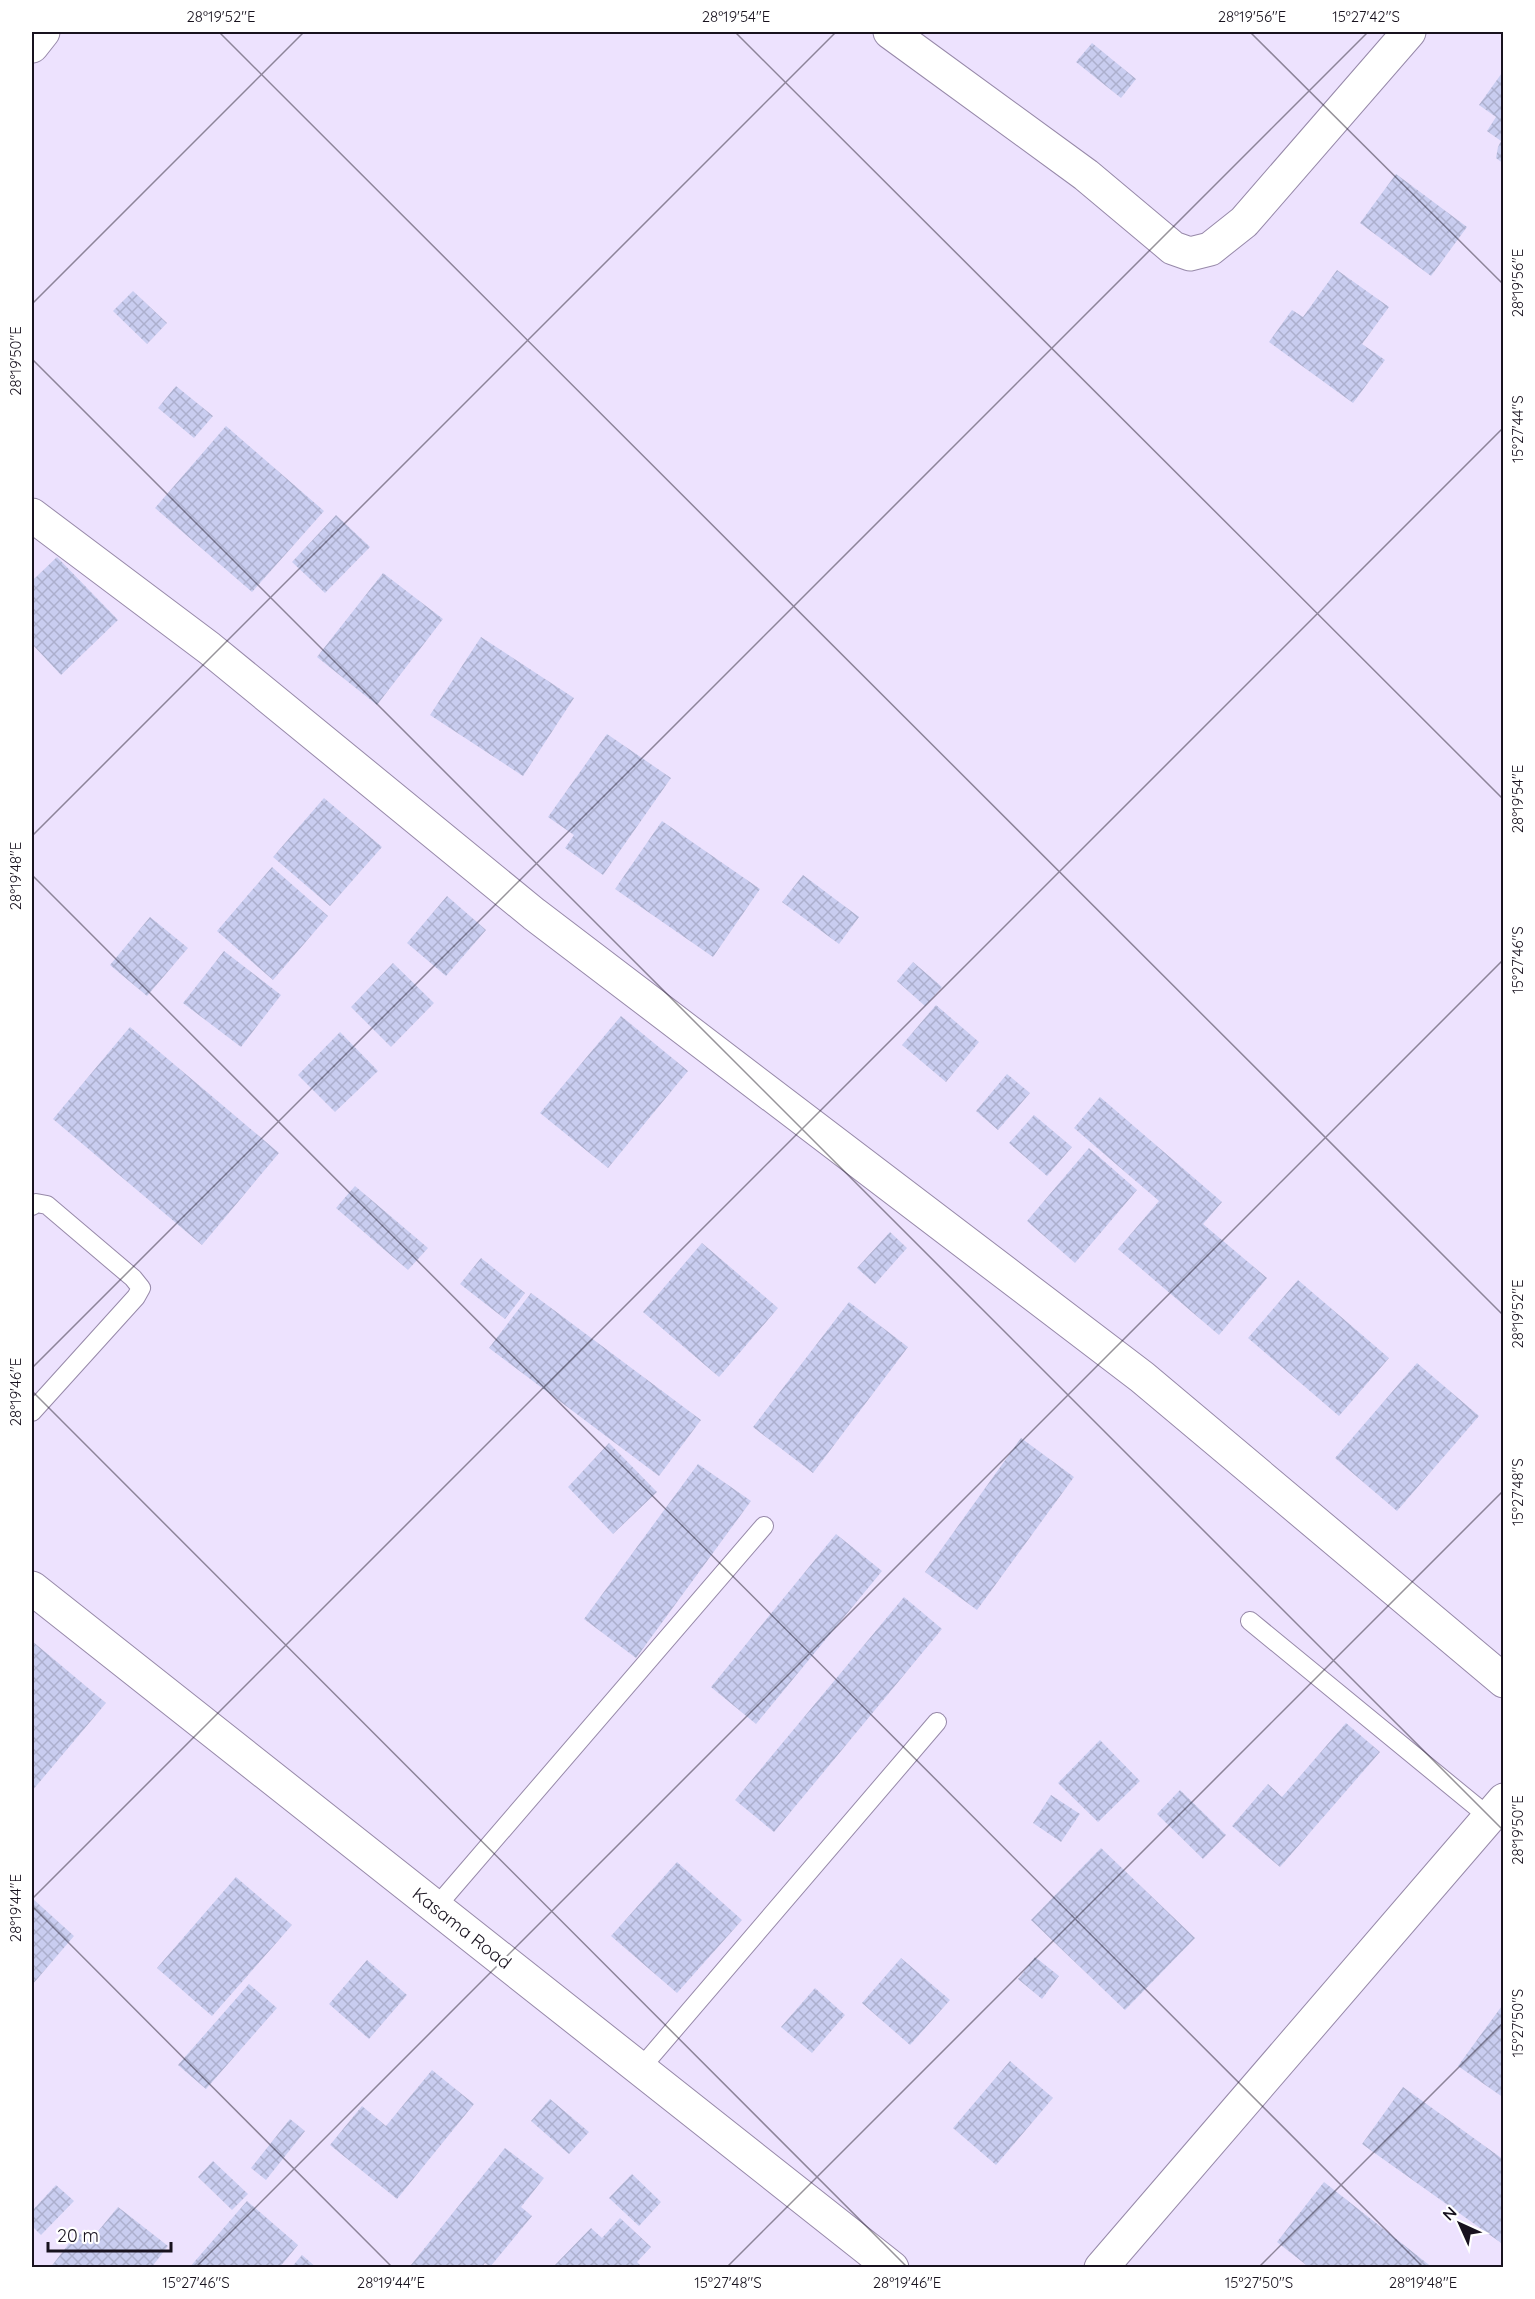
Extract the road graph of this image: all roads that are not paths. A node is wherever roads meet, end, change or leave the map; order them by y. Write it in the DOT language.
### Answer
graph roads {
  1 [pos="43,32"];
  2 [pos="890,32"];
  3 [pos="1408,32"];
  4 [pos="32,46"];
  5 [pos="32,515"];
  6 [pos="32,1206"];
  7 [pos="32,1413"];
  8 [pos="764,1526"];
  9 [pos="32,1588"];
  10 [pos="1250,1621"];
  11 [pos="1503,1681"];
  12 [pos="937,1722"];
  13 [pos="1496,1808"];
  14 [pos="436,1907"];
  15 [pos="640,2069"];
  16 [pos="892,2268"];
  17 [pos="1101,2268"];
  1 -- 4 [label="street"];
  2 -- 3 [label="street"];
  5 -- 11 [label="street"];
  6 -- 7 [label="lane"];
  8 -- 14 [label="lane"];
  9 -- 14 [label="street, Kasama Road"];
  10 -- 13 [label="lane"];
  12 -- 15 [label="lane"];
  13 -- 17 [label="street"];
  14 -- 15 [label="street, Kasama Road"];
  15 -- 16 [label="street, Kasama Road"];
}
